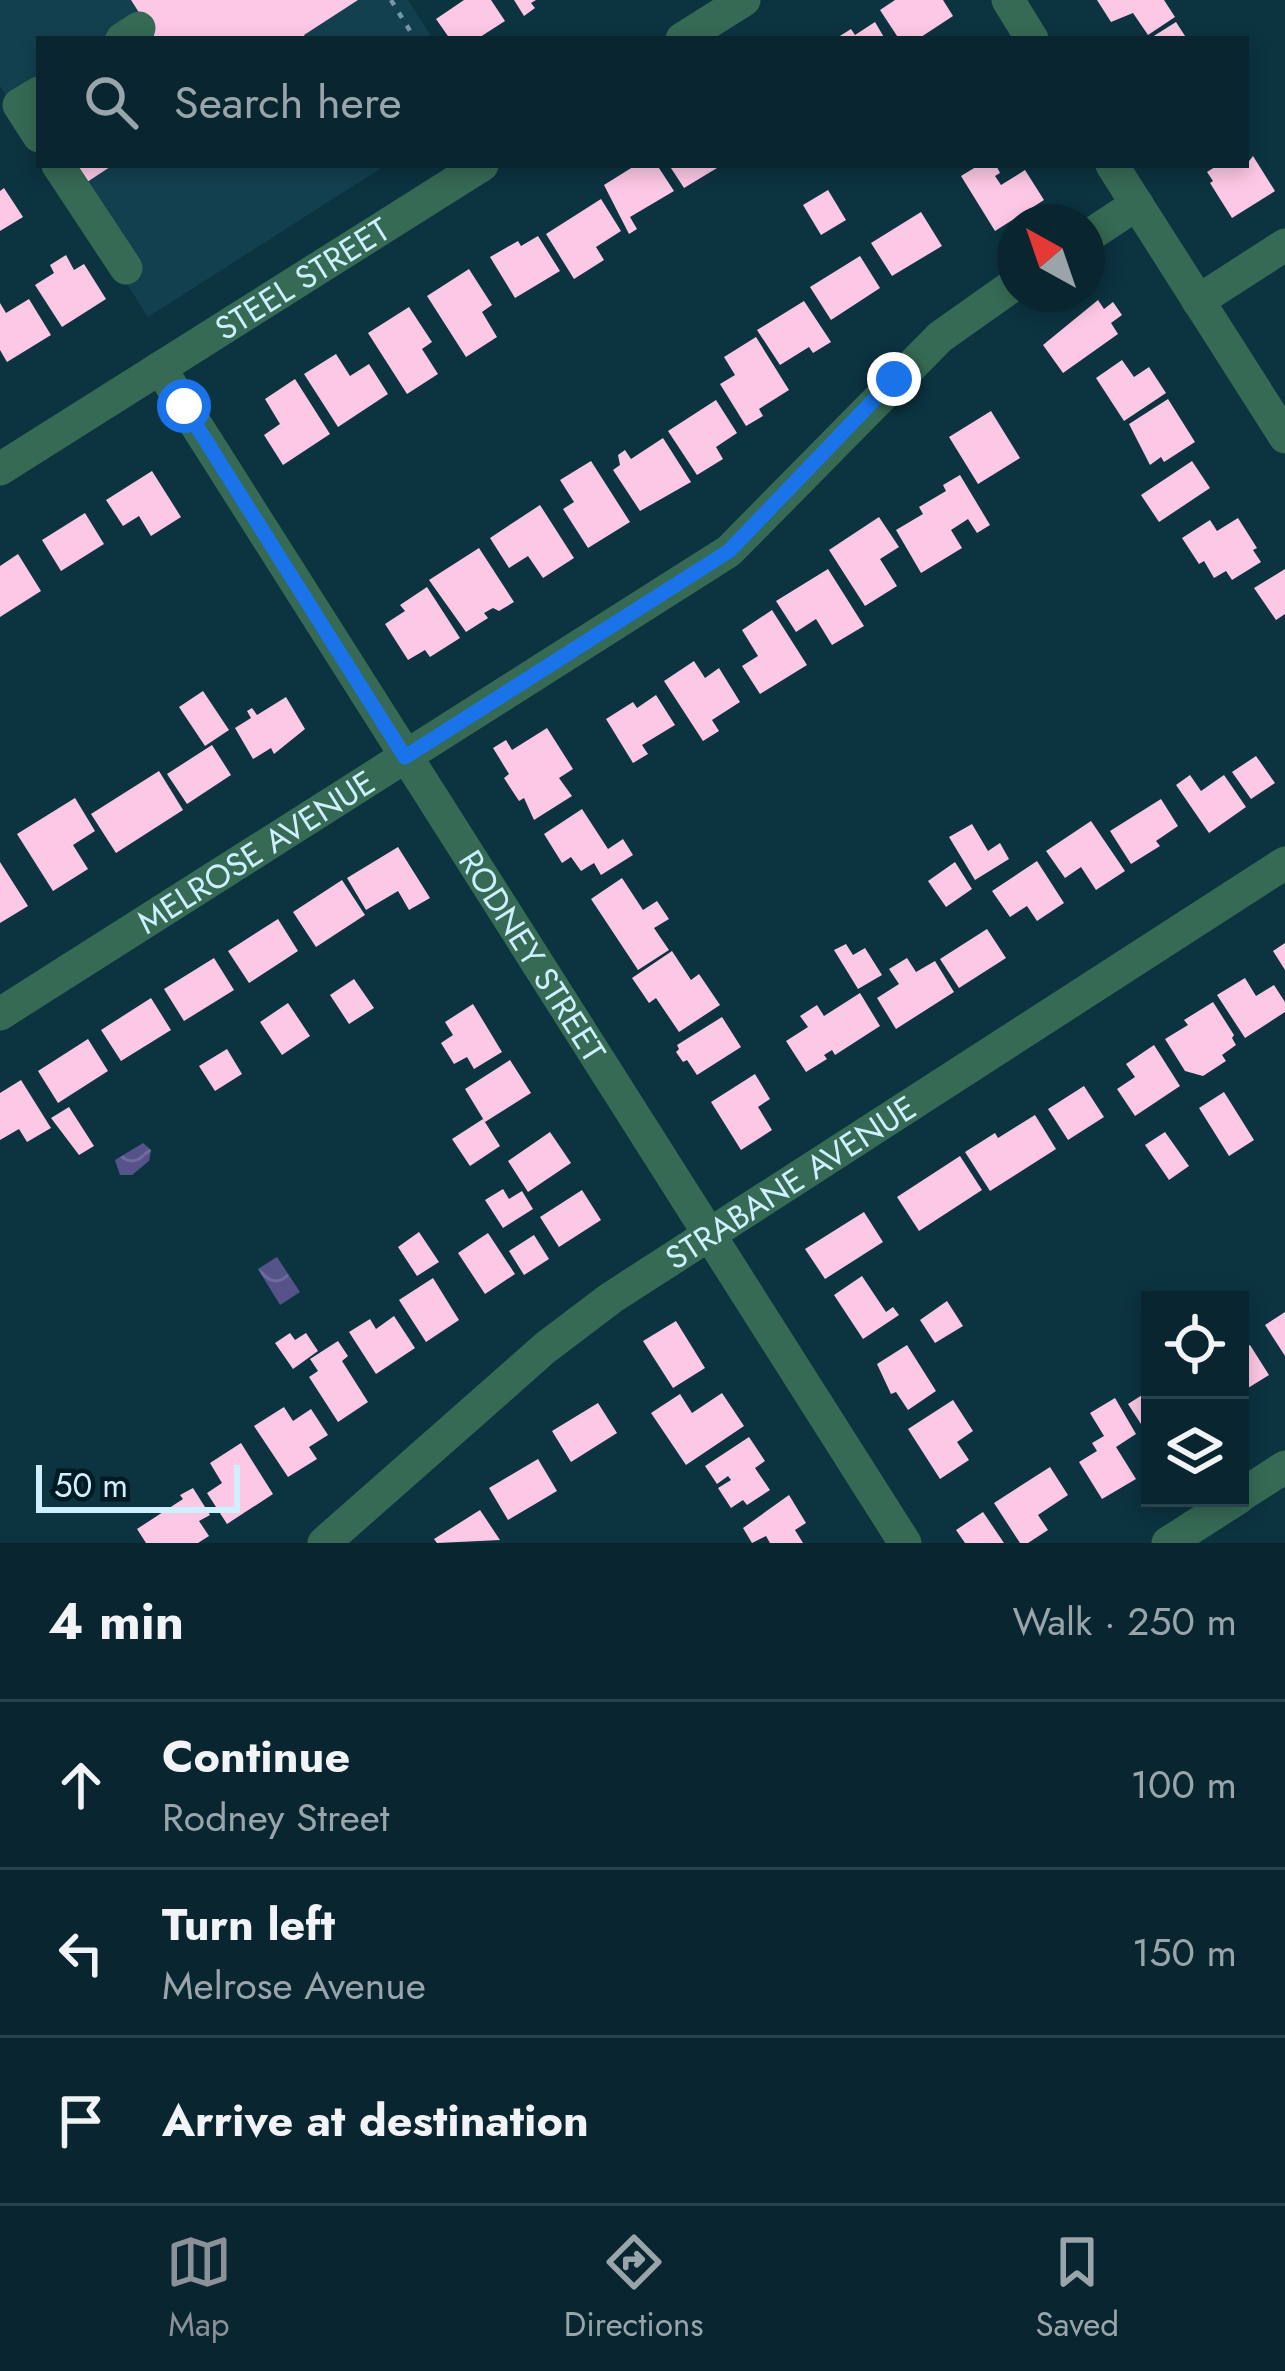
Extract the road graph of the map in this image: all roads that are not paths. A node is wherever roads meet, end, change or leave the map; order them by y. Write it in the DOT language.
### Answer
graph roads {
  1 [pos="743,0"];
  2 [pos="1008,0"];
  3 [pos="687,36"];
  4 [pos="1030,36"];
  5 [pos="36,95"];
  6 [pos="36,132"];
  7 [pos="60,168"];
  8 [pos="477,168"];
  9 [pos="1114,168"];
  10 [pos="1137,204"];
  11 [pos="1105,225"];
  12 [pos="1285,245"];
  13 [pos="126,268"];
  14 [pos="997,297"];
  15 [pos="1198,301"];
  16 [pos="160,368"];
  17 [pos="1285,437"];
  18 [pos="3,461"];
  19 [pos="405,757"];
  20 [pos="1285,863"];
  21 [pos="0,1014"];
  22 [pos="709,1235"];
  23 [pos="1285,1468"];
  24 [pos="1249,1491"];
  25 [pos="1224,1507"];
  26 [pos="324,1543"];
  27 [pos="904,1543"];
  28 [pos="1168,1543"];
  1 -- 3 [label="street"];
  2 -- 4 [label="street"];
  5 -- 6 [label="street"];
  7 -- 13 [label="street"];
  8 -- 16 [label="street, STEEL STREET"];
  9 -- 10 [label="street"];
  10 -- 11 [label="street"];
  10 -- 15 [label="street"];
  12 -- 15 [label="street"];
  14 -- 19 [label="street, MELROSE AVENUE"];
  15 -- 17 [label="street"];
  16 -- 18 [label="street, STEEL STREET"];
  16 -- 19 [label="street, RODNEY STREET"];
  19 -- 21 [label="street, MELROSE AVENUE"];
  19 -- 22 [label="street, RODNEY STREET"];
  20 -- 22 [label="street, STRABANE AVENUE"];
  22 -- 26 [label="street, STRABANE AVENUE"];
  22 -- 27 [label="street, RODNEY STREET"];
  23 -- 24 [label="street"];
  25 -- 28 [label="street"];
}
